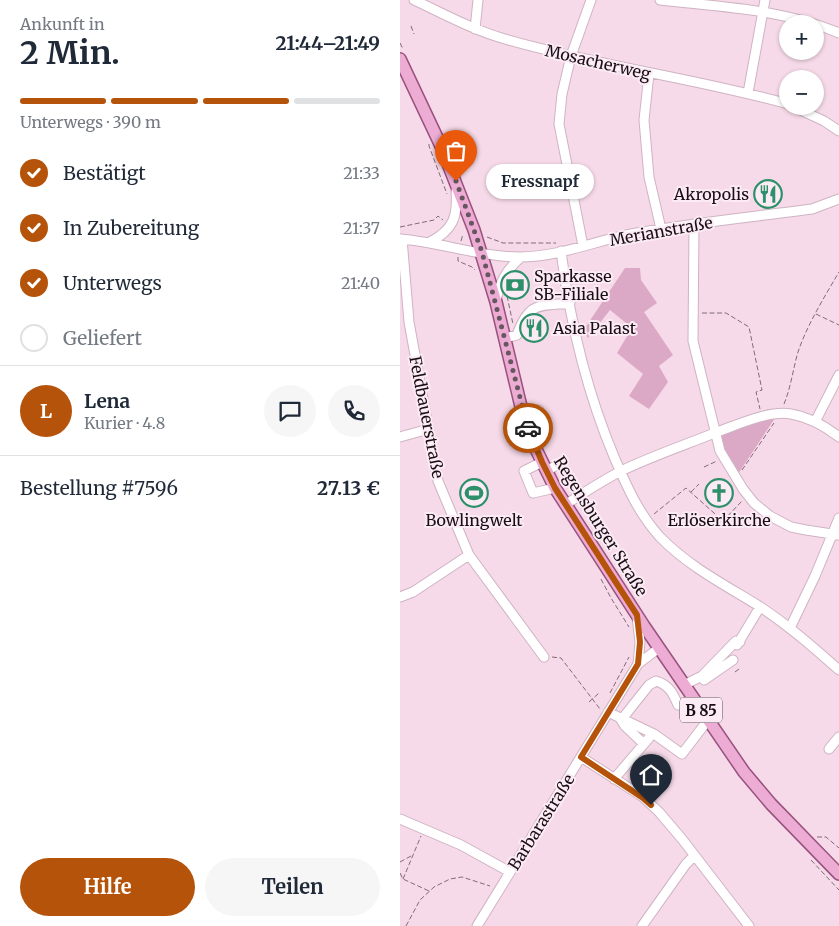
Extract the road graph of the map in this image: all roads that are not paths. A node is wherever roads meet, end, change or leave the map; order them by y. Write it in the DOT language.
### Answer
graph roads {
  1 [pos="414,0"];
  2 [pos="478,0"];
  3 [pos="591,0"];
  4 [pos="660,0"];
  5 [pos="765,0"];
  6 [pos="763,12"];
  7 [pos="475,29"];
  8 [pos="839,33"];
  9 [pos="571,56"];
  10 [pos="400,59"];
  11 [pos="649,74"];
  12 [pos="748,93"];
  13 [pos="779,102"];
  14 [pos="811,115"];
  15 [pos="839,131"];
  16 [pos="456,181"];
  17 [pos="839,199"];
  18 [pos="694,225"];
  19 [pos="661,230"];
  20 [pos="401,239"];
  21 [pos="430,242"];
  22 [pos="583,246"];
  23 [pos="561,251"];
  24 [pos="482,252"];
  25 [pos="521,257"];
  26 [pos="496,302"];
  27 [pos="570,304"];
  28 [pos="404,322"];
  29 [pos="509,337"];
  30 [pos="839,375"];
  31 [pos="539,410"];
  32 [pos="523,415"];
  33 [pos="816,422"];
  34 [pos="429,429"];
  35 [pos="715,433"];
  36 [pos="400,437"];
  37 [pos="839,437"];
  38 [pos="561,463"];
  39 [pos="544,467"];
  40 [pos="620,472"];
  41 [pos="555,488"];
  42 [pos="565,505"];
  43 [pos="839,518"];
  44 [pos="836,534"];
  45 [pos="470,554"];
  46 [pos="400,597"];
  47 [pos="760,607"];
  48 [pos="637,615"];
  49 [pos="790,628"];
  50 [pos="659,648"];
  51 [pos="544,656"];
  52 [pos="733,660"];
  53 [pos="638,664"];
  54 [pos="839,670"];
  55 [pos="702,682"];
  56 [pos="684,685"];
  57 [pos="678,705"];
  58 [pos="604,711"];
  59 [pos="621,718"];
  60 [pos="708,720"];
  61 [pos="839,737"];
  62 [pos="829,749"];
  63 [pos="581,757"];
  64 [pos="614,779"];
  65 [pos="400,819"];
  66 [pos="694,856"];
  67 [pos="510,872"];
  68 [pos="839,874"];
  69 [pos="477,926"];
  70 [pos="642,926"];
  71 [pos="749,926"];
  1 -- 7 [label="street, Mosacherweg"];
  2 -- 7 [label="street"];
  3 -- 9 [label="street"];
  4 -- 6 [label="street"];
  5 -- 6 [label="street"];
  6 -- 8 [label="street"];
  6 -- 12 [label="street"];
  7 -- 9 [label="street, Mosacherweg"];
  9 -- 11 [label="street, Mosacherweg"];
  9 -- 22 [label="street"];
  10 -- 16 [label="main road, Regensburger Straße / B 85"];
  11 -- 12 [label="street, Mosacherweg"];
  11 -- 19 [label="street"];
  12 -- 13 [label="street, Mosacherweg"];
  14 -- 15 [label="street"];
  16 -- 21 [label="street"];
  16 -- 24 [label="main road, Regensburger Straße / B 85"];
  17 -- 18 [label="street, Merianstraße"];
  18 -- 19 [label="street, Merianstraße"];
  18 -- 35 [label="street"];
  19 -- 22 [label="street, Merianstraße"];
  20 -- 21 [label="street, Merianstraße"];
  20 -- 28 [label="street, Feldbauerstraße"];
  21 -- 24 [label="street, Merianstraße"];
  22 -- 23 [label="street, Merianstraße"];
  23 -- 25 [label="street, Merianstraße"];
  23 -- 27 [label="street"];
  24 -- 25 [label="street, Merianstraße"];
  24 -- 26 [label="main road, Regensburger Straße / B 85"];
  25 -- 26 [label="street"];
  26 -- 29 [label="main road, Regensburger Straße / B 85"];
  27 -- 29 [label="street"];
  27 -- 40 [label="street"];
  28 -- 34 [label="street, Feldbauerstraße"];
  29 -- 32 [label="main road, Regensburger Straße / B 85"];
  30 -- 33 [label="street"];
  31 -- 32 [label="street"];
  32 -- 39 [label="main road, Regensburger Straße / B 85"];
  33 -- 35 [label="street"];
  33 -- 37 [label="street"];
  34 -- 36 [label="street"];
  34 -- 45 [label="street, Feldbauerstraße"];
  35 -- 40 [label="street"];
  35 -- 44 [label="street"];
  38 -- 39 [label="street"];
  39 -- 41 [label="main road, Regensburger Straße / B 85"];
  39 -- 41 [label="street"];
  40 -- 42 [label="street"];
  40 -- 47 [label="street"];
  41 -- 42 [label="main road, Regensburger Straße / B 85"];
  42 -- 48 [label="main road, Regensburger Straße / B 85"];
  43 -- 44 [label="street"];
  44 -- 49 [label="street"];
  45 -- 46 [label="street"];
  45 -- 51 [label="street, Feldbauerstraße"];
  47 -- 49 [label="street"];
  47 -- 56 [label="street"];
  48 -- 50 [label="main road, Regensburger Straße / B 85"];
  48 -- 53 [label="street"];
  49 -- 54 [label="street"];
  50 -- 53 [label="street, Barbarastraße"];
  50 -- 56 [label="main road, Regensburger Straße / B 85"];
  52 -- 55 [label="street"];
  53 -- 58 [label="street, Barbarastraße"];
  56 -- 60 [label="main road, Regensburger Straße / B 85"];
  57 -- 59 [label="street"];
  58 -- 59 [label="street"];
  58 -- 63 [label="street, Barbarastraße"];
  59 -- 60 [label="street"];
  59 -- 64 [label="street"];
  60 -- 68 [label="main road, Regensburger Straße / B 85"];
  61 -- 62 [label="street"];
  63 -- 64 [label="street"];
  63 -- 67 [label="street, Barbarastraße"];
  64 -- 66 [label="street"];
  65 -- 67 [label="street"];
  66 -- 70 [label="street"];
  66 -- 71 [label="street"];
  67 -- 69 [label="street, Barbarastraße"];
}
